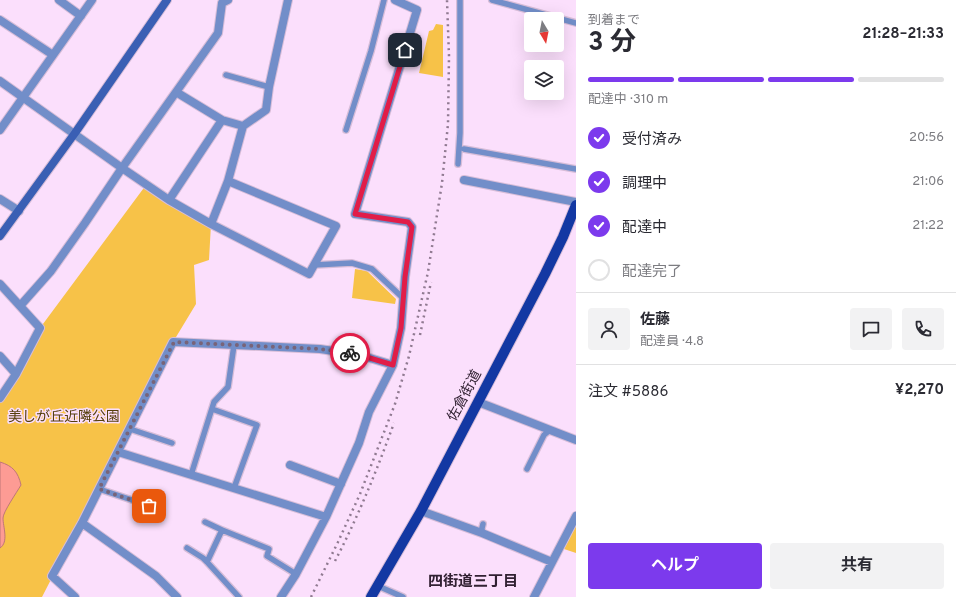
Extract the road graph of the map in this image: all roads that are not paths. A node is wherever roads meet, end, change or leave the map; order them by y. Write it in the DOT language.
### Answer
graph roads {
  1 [pos="59,0"];
  2 [pos="92,0"];
  3 [pos="167,0"];
  4 [pos="228,0"];
  5 [pos="288,0"];
  6 [pos="384,0"];
  7 [pos="395,0"];
  8 [pos="460,0"];
  9 [pos="492,0"];
  10 [pos="81,16"];
  11 [pos="0,20"];
  12 [pos="576,23"];
  13 [pos="53,55"];
  14 [pos="226,75"];
  15 [pos="0,81"];
  16 [pos="269,87"];
  17 [pos="176,92"];
  18 [pos="24,97"];
  19 [pos="222,120"];
  20 [pos="243,126"];
  21 [pos="0,130"];
  22 [pos="346,130"];
  23 [pos="74,134"];
  24 [pos="464,149"];
  25 [pos="458,164"];
  26 [pos="122,168"];
  27 [pos="576,169"];
  28 [pos="464,180"];
  29 [pos="228,181"];
  30 [pos="0,198"];
  31 [pos="168,200"];
  32 [pos="576,203"];
  33 [pos="19,211"];
  34 [pos="211,224"];
  35 [pos="0,236"];
  36 [pos="314,265"];
  37 [pos="0,284"];
  38 [pos="403,298"];
  39 [pos="20,306"];
  40 [pos="234,345"];
  41 [pos="0,356"];
  42 [pos="393,365"];
  43 [pos="16,374"];
  44 [pos="0,398"];
  45 [pos="478,402"];
  46 [pos="212,409"];
  47 [pos="130,429"];
  48 [pos="550,430"];
  49 [pos="576,440"];
  50 [pos="172,443"];
  51 [pos="118,452"];
  52 [pos="290,465"];
  53 [pos="527,469"];
  54 [pos="191,475"];
  55 [pos="341,484"];
  56 [pos="234,488"];
  57 [pos="99,489"];
  58 [pos="162,510"];
  59 [pos="421,511"];
  60 [pos="576,516"];
  61 [pos="326,517"];
  62 [pos="205,522"];
  63 [pos="82,523"];
  64 [pos="483,524"];
  65 [pos="222,530"];
  66 [pos="482,533"];
  67 [pos="187,548"];
  68 [pos="207,562"];
  69 [pos="552,562"];
  70 [pos="296,574"];
  71 [pos="378,586"];
  72 [pos="75,597"];
  73 [pos="177,597"];
  74 [pos="239,597"];
  75 [pos="281,597"];
  76 [pos="372,597"];
  77 [pos="404,597"];
  78 [pos="534,597"];
  1 -- 10 [label="street"];
  2 -- 10 [label="street"];
  3 -- 23 [label="street"];
  4 -- 17 [label="street"];
  5 -- 16 [label="street"];
  6 -- 22 [label="lane"];
  7 -- 38 [label="street"];
  8 -- 25 [label="lane"];
  9 -- 12 [label="lane"];
  10 -- 13 [label="street"];
  11 -- 13 [label="street"];
  13 -- 18 [label="street"];
  14 -- 16 [label="lane"];
  15 -- 18 [label="street"];
  16 -- 20 [label="street"];
  17 -- 19 [label="street"];
  17 -- 26 [label="street"];
  18 -- 21 [label="street"];
  18 -- 23 [label="street"];
  19 -- 20 [label="street"];
  19 -- 31 [label="street"];
  20 -- 29 [label="street"];
  23 -- 26 [label="street"];
  23 -- 33 [label="street"];
  24 -- 27 [label="lane"];
  26 -- 31 [label="street"];
  26 -- 39 [label="street"];
  28 -- 32 [label="street"];
  29 -- 34 [label="street"];
  29 -- 36 [label="street"];
  30 -- 33 [label="street"];
  31 -- 34 [label="street"];
  32 -- 45 [label="main road, 佐倉街道"];
  33 -- 35 [label="street"];
  34 -- 36 [label="street"];
  36 -- 38 [label="lane"];
  37 -- 39 [label="street"];
  38 -- 42 [label="street"];
  39 -- 43 [label="street"];
  40 -- 42 [label="street"];
  40 -- 46 [label="lane"];
  40 -- 47 [label="street"];
  41 -- 43 [label="street"];
  42 -- 55 [label="street"];
  43 -- 44 [label="street"];
  45 -- 48 [label="street"];
  45 -- 59 [label="main road, 佐倉街道"];
  46 -- 54 [label="lane"];
  46 -- 56 [label="lane"];
  47 -- 50 [label="lane"];
  47 -- 51 [label="street"];
  48 -- 49 [label="street"];
  48 -- 53 [label="lane"];
  51 -- 54 [label="street"];
  51 -- 57 [label="street"];
  52 -- 55 [label="street"];
  54 -- 56 [label="street"];
  55 -- 61 [label="street"];
  56 -- 61 [label="street"];
  57 -- 58 [label="lane"];
  57 -- 63 [label="street"];
  59 -- 66 [label="street"];
  59 -- 71 [label="main road, 佐倉街道"];
  60 -- 69 [label="street"];
  61 -- 70 [label="street"];
  62 -- 65 [label="lane"];
  63 -- 72 [label="street"];
  63 -- 73 [label="street"];
  64 -- 66 [label="lane"];
  65 -- 68 [label="lane"];
  65 -- 70 [label="lane"];
  66 -- 69 [label="street"];
  67 -- 68 [label="lane"];
  68 -- 74 [label="lane"];
  69 -- 78 [label="street"];
  70 -- 75 [label="street"];
  71 -- 76 [label="main road, 佐倉街道"];
  71 -- 77 [label="lane"];
}
